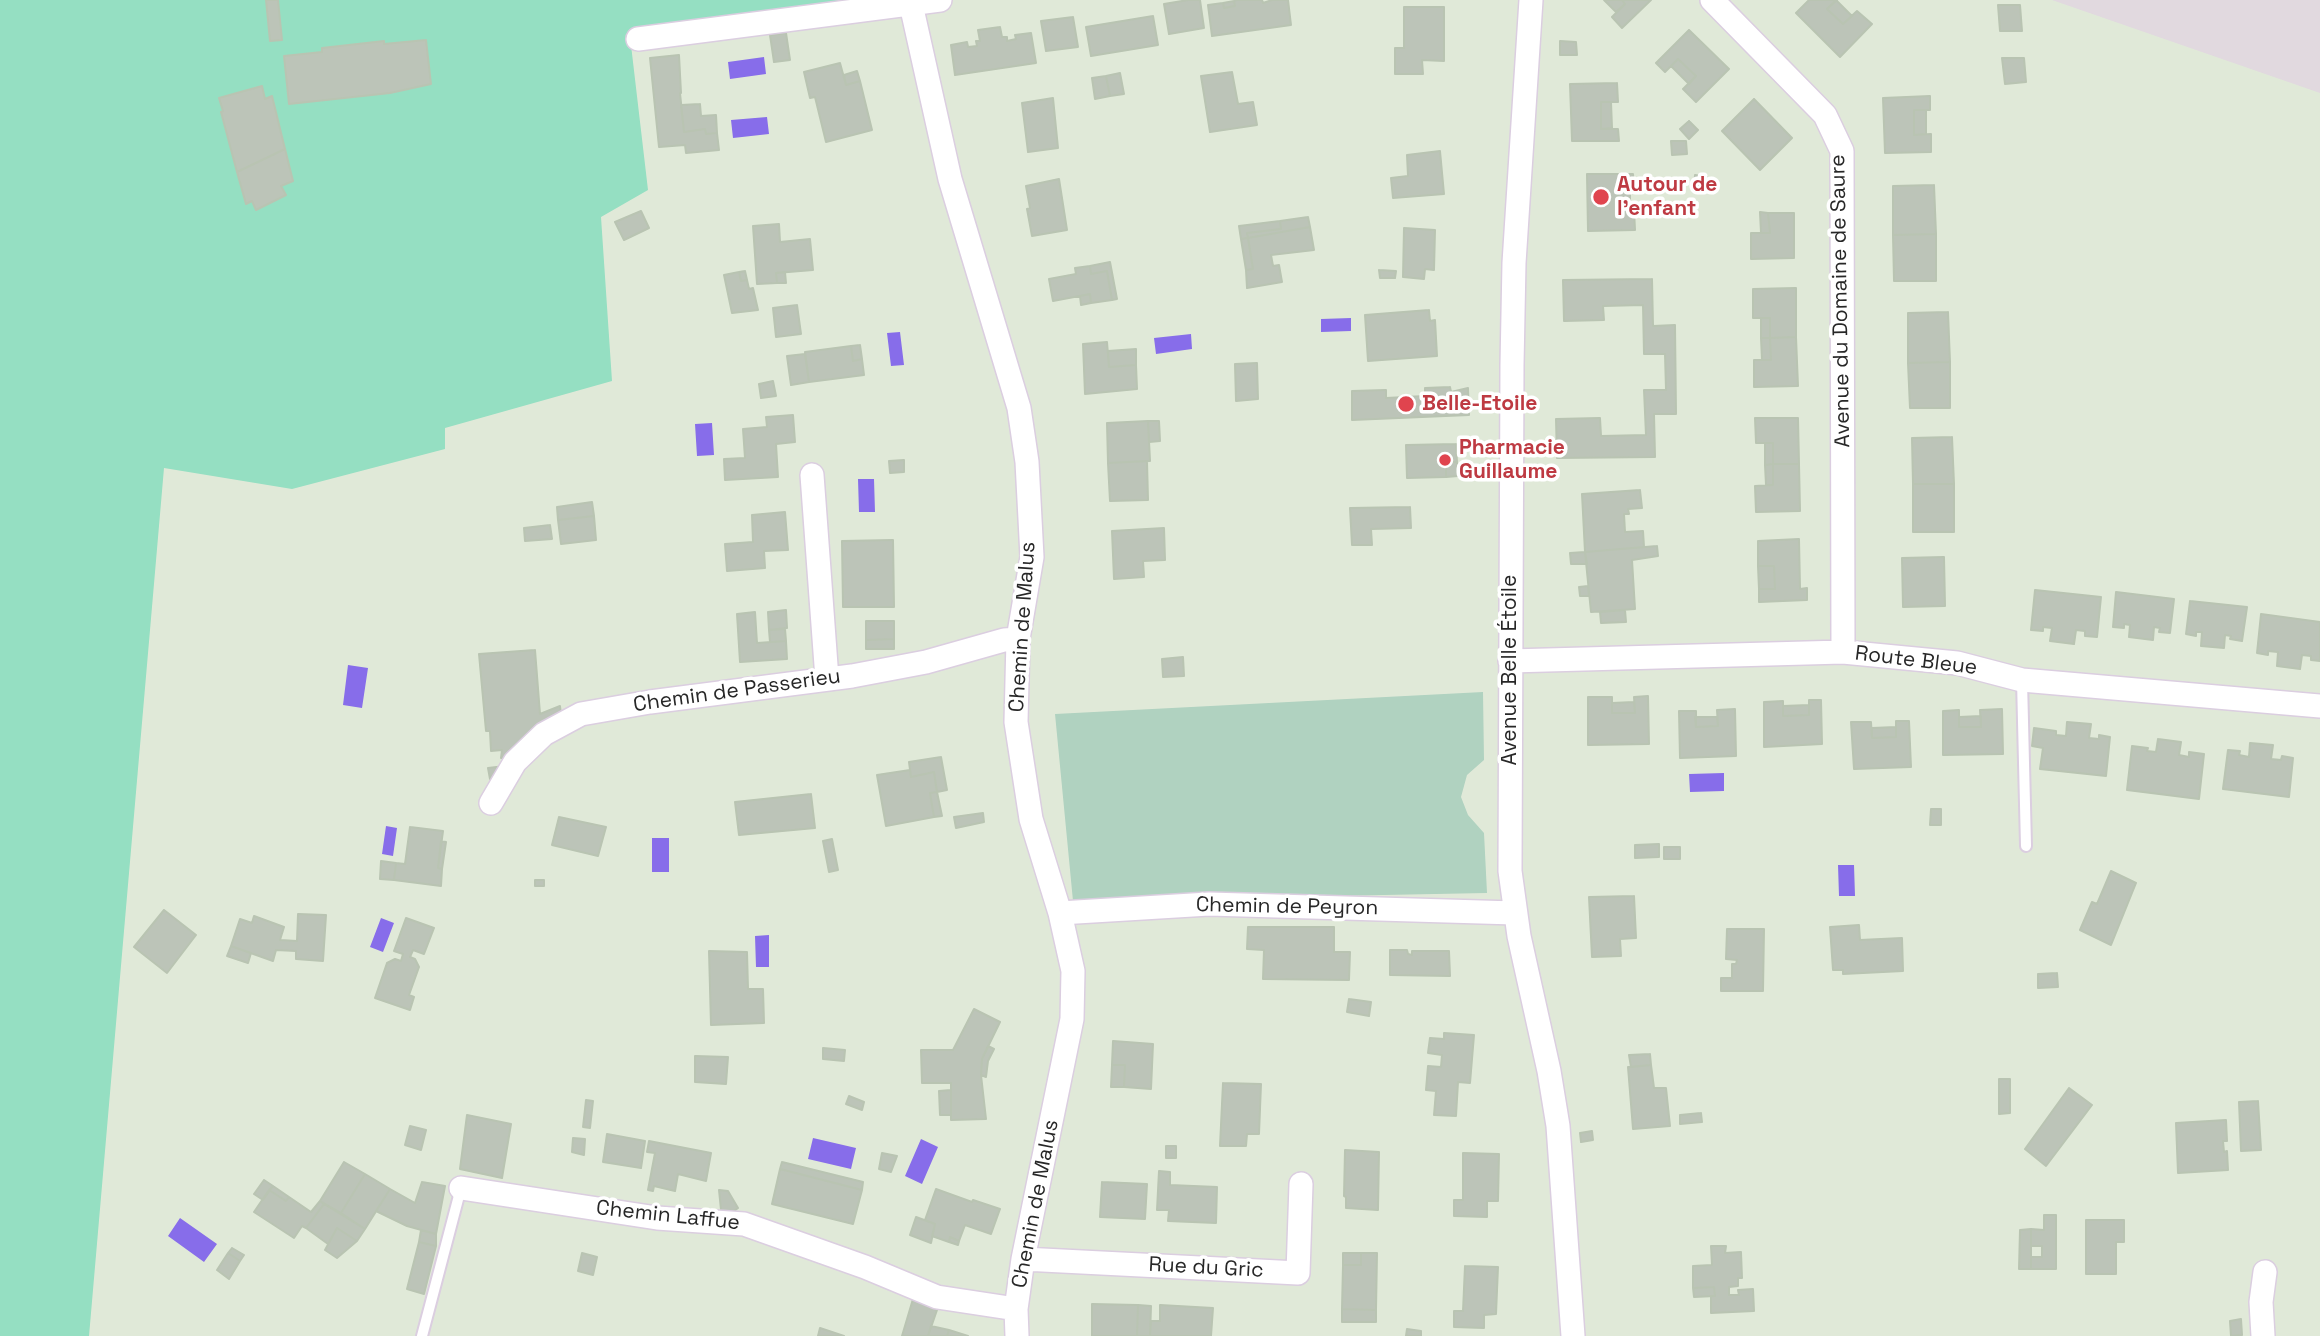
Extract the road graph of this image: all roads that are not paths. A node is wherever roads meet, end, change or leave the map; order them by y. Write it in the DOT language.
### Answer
graph roads {
  1 [pos="940,0"];
  2 [pos="1531,0"];
  3 [pos="1712,0"];
  4 [pos="911,3"];
  5 [pos="638,39"];
  6 [pos="812,475"];
  7 [pos="1018,639"];
  8 [pos="1843,652"];
  9 [pos="1510,661"];
  10 [pos="827,679"];
  11 [pos="2022,680"];
  12 [pos="2320,706"];
  13 [pos="491,803"];
  14 [pos="2026,846"];
  15 [pos="1060,913"];
  16 [pos="1515,913"];
  17 [pos="1301,1184"];
  18 [pos="461,1188"];
  19 [pos="1023,1259"];
  20 [pos="2265,1272"];
  21 [pos="1016,1309"];
  22 [pos="422,1336"];
  23 [pos="1017,1336"];
  24 [pos="1573,1336"];
  25 [pos="2263,1336"];
  1 -- 4 [label="street"];
  2 -- 9 [label="street, Avenue Belle Étoile"];
  3 -- 8 [label="street, Avenue du Domaine de Saure"];
  4 -- 5 [label="street"];
  4 -- 7 [label="street, Chemin de Malus"];
  6 -- 10 [label="street"];
  7 -- 10 [label="street, Chemin de Passerieu"];
  7 -- 15 [label="street, Chemin de Malus"];
  8 -- 9 [label="street, Route Bleue"];
  8 -- 11 [label="street, Route Bleue"];
  9 -- 16 [label="street, Avenue Belle Étoile"];
  10 -- 13 [label="street, Chemin de Passerieu"];
  11 -- 12 [label="street, Route Bleue"];
  11 -- 14 [label="lane"];
  15 -- 16 [label="street, Chemin de Peyron"];
  15 -- 19 [label="street, Chemin de Malus"];
  16 -- 24 [label="street, Avenue Belle Étoile"];
  17 -- 19 [label="street, Rue du Gric"];
  18 -- 21 [label="street, Chemin Laffue"];
  18 -- 22 [label="lane, Chemin Laffue"];
  19 -- 21 [label="street, Chemin de Malus"];
  20 -- 25 [label="street"];
  21 -- 23 [label="street, Chemin de Malus"];
}
